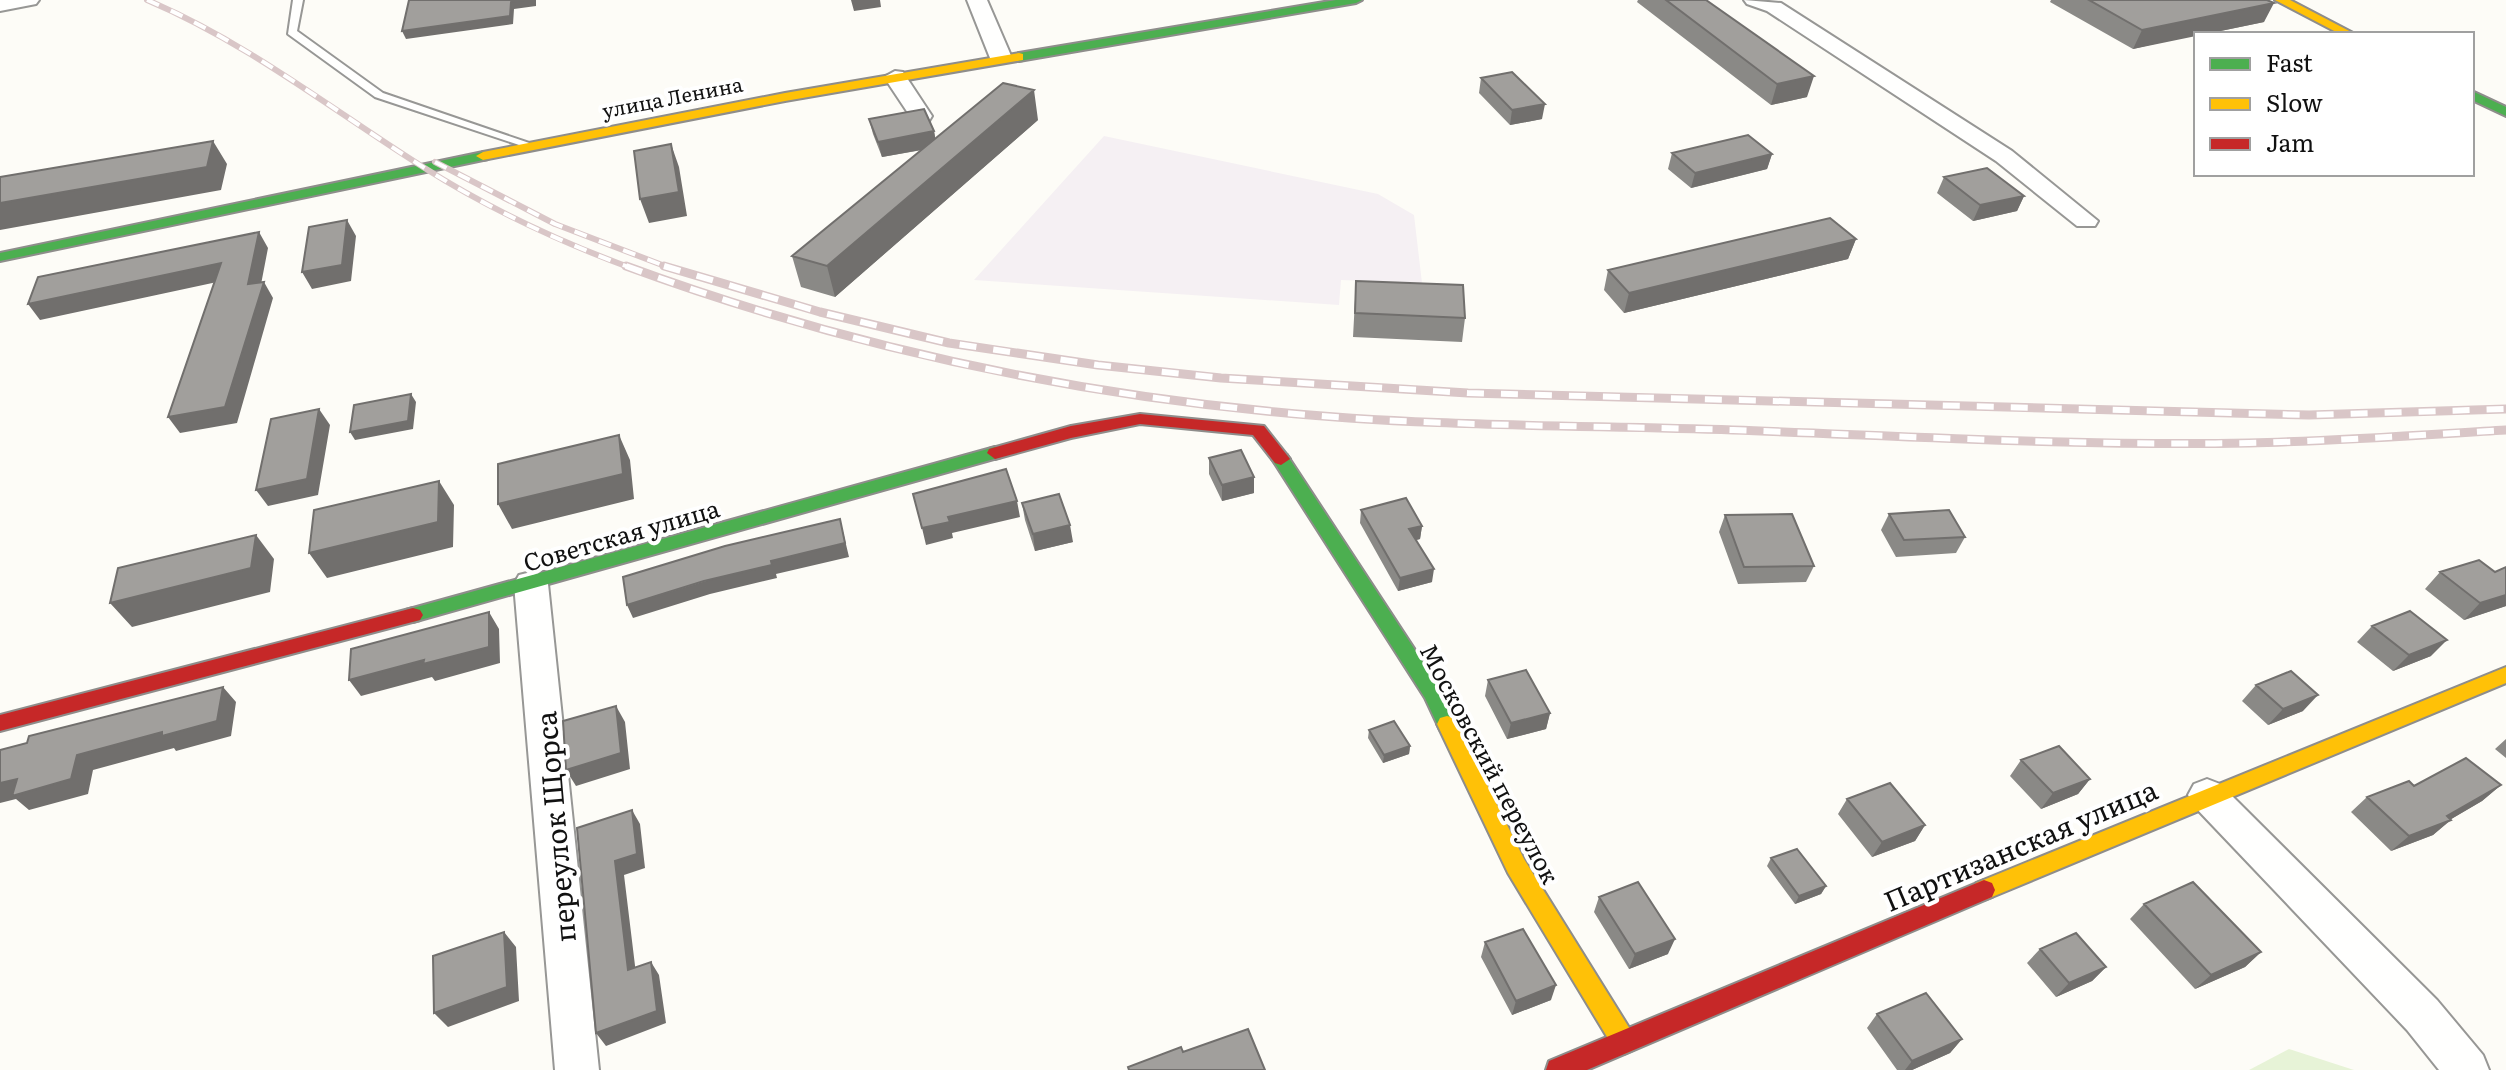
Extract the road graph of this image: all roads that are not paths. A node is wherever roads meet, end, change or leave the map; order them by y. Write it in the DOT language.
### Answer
graph roads {
  1 [pos="29,0"];
  2 [pos="298,0"];
  3 [pos="977,0"];
  4 [pos="1356,0"];
  5 [pos="1754,0"];
  6 [pos="2281,0"];
  7 [pos="0,5"];
  8 [pos="2345,32"];
  9 [pos="1001,58"];
  10 [pos="895,77"];
  11 [pos="2474,96"];
  12 [pos="2506,112"];
  13 [pos="921,116"];
  14 [pos="532,146"];
  15 [pos="2086,221"];
  16 [pos="0,257"];
  17 [pos="1258,430"];
  18 [pos="531,584"];
  19 [pos="2506,675"];
  20 [pos="0,723"];
  21 [pos="2207,795"];
  22 [pos="1624,1042"];
  23 [pos="577,1070"];
  24 [pos="1558,1070"];
  25 [pos="2467,1070"];
  1 -- 7 [label="street"];
  2 -- 14 [label="lane"];
  3 -- 9 [label="street"];
  4 -- 9 [label="street, улица Ленина"];
  5 -- 15 [label="street"];
  6 -- 8 [label="street"];
  9 -- 10 [label="street, улица Ленина"];
  10 -- 13 [label="street"];
  10 -- 14 [label="street, улица Ленина"];
  11 -- 12 [label="street"];
  14 -- 16 [label="street, улица Ленина"];
  17 -- 18 [label="street, Советская улица"];
  17 -- 22 [label="street, Московский переулок"];
  18 -- 20 [label="street, Советская улица"];
  18 -- 23 [label="street, переулок Щорса"];
  19 -- 21 [label="street, Партизанская улица"];
  21 -- 22 [label="street, Партизанская улица"];
  21 -- 25 [label="street"];
  22 -- 24 [label="street, Партизанская улица"];
}
